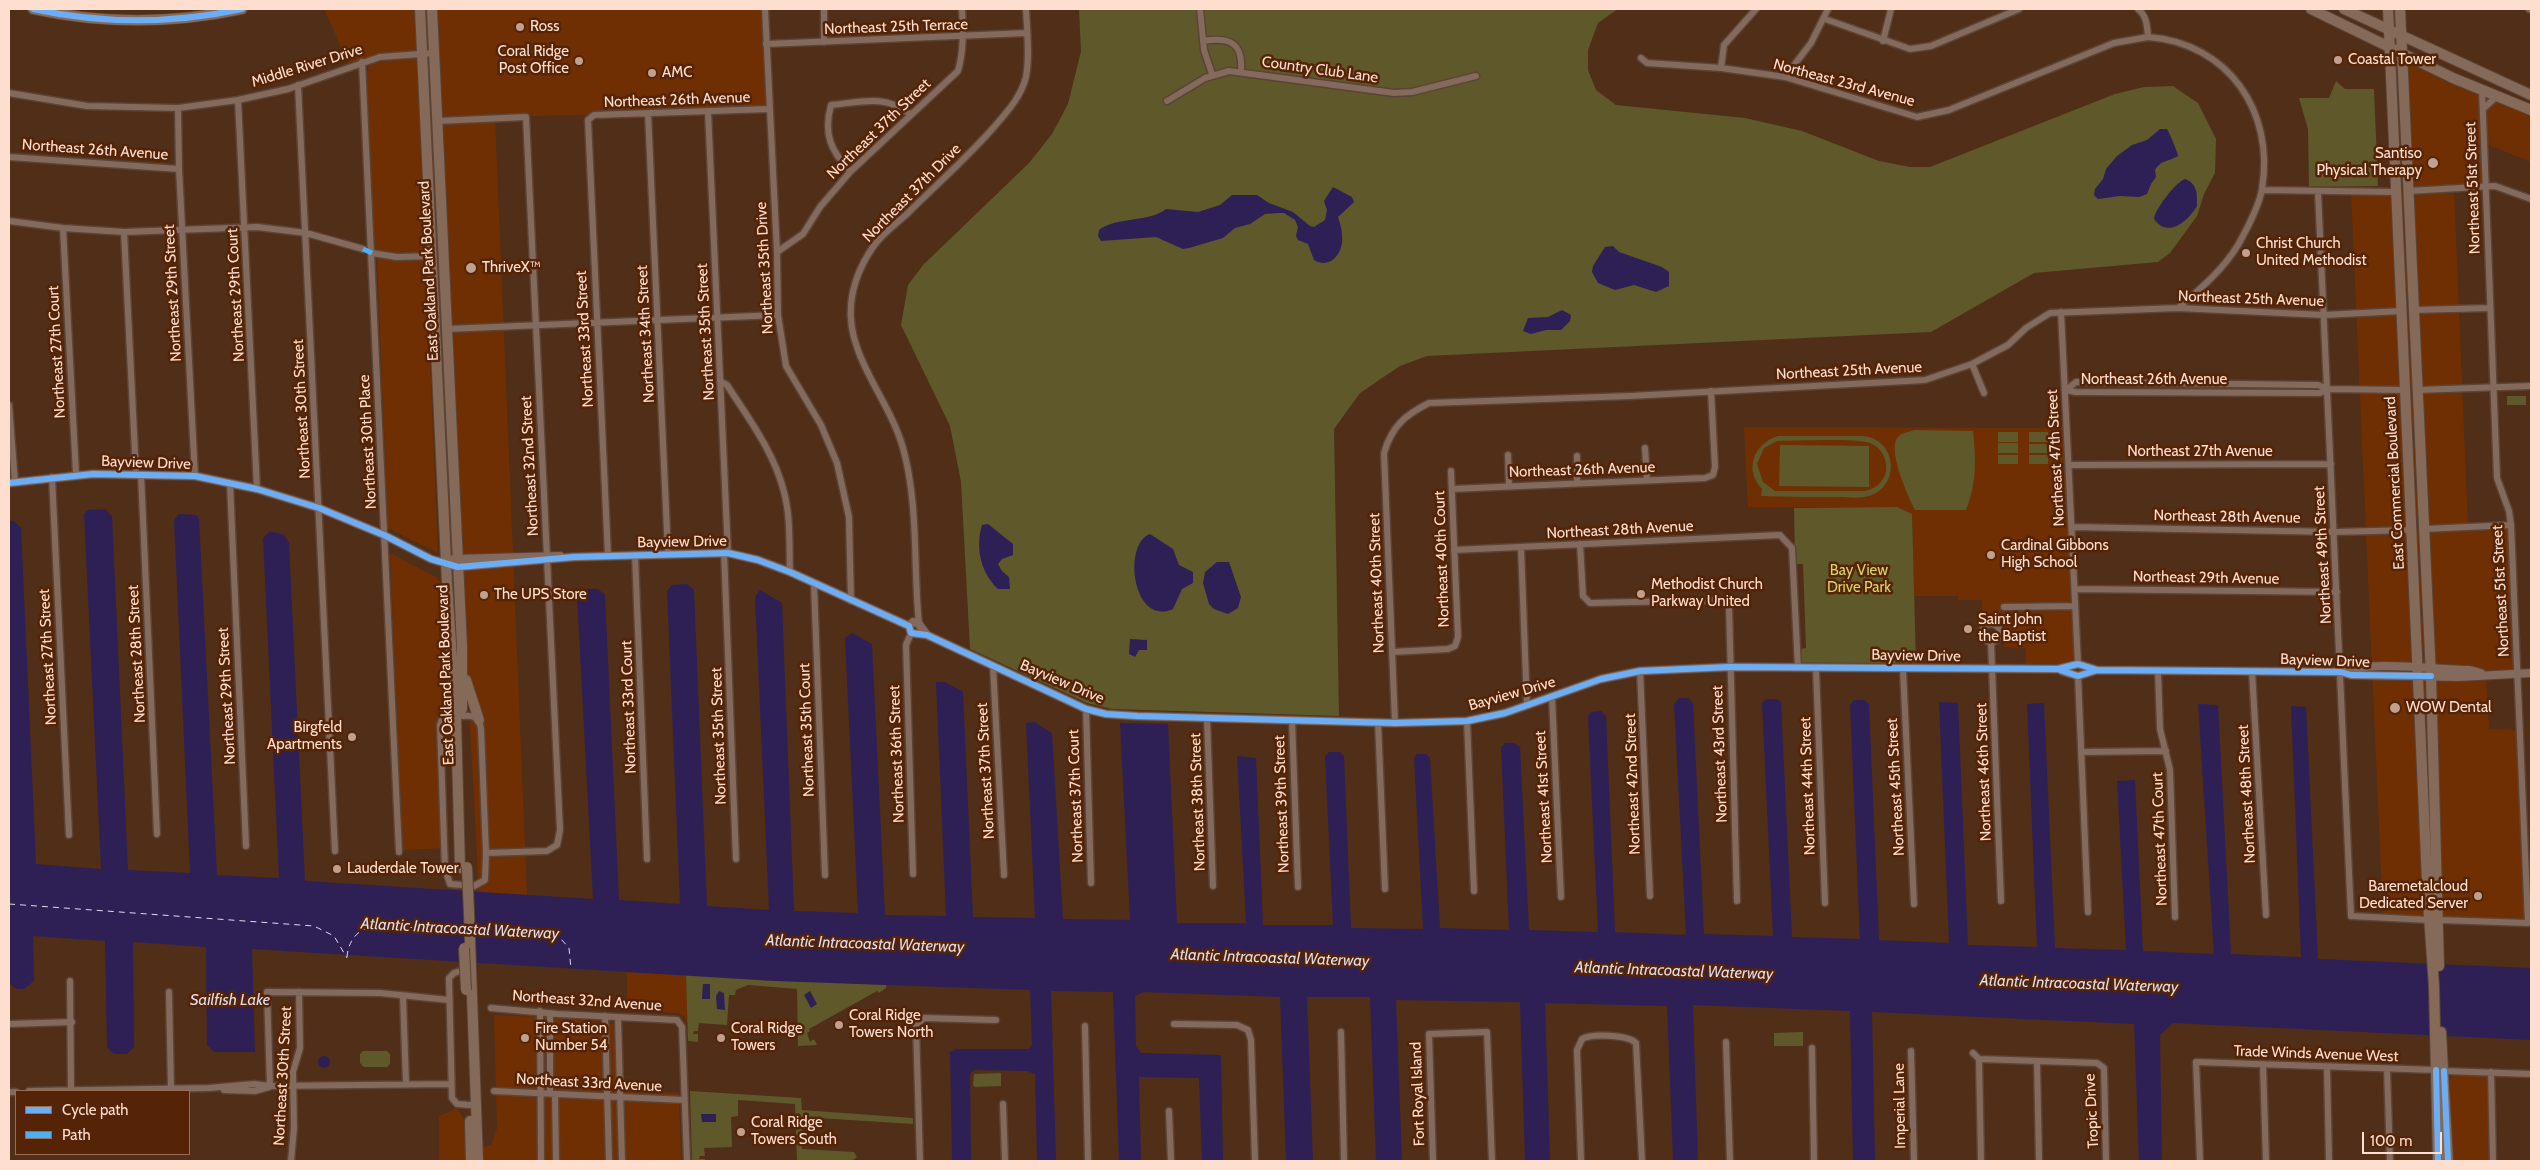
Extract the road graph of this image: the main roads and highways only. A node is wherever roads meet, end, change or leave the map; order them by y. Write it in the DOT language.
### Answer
graph roads {
  1 [pos="33,9"];
  2 [pos="242,9"];
  3 [pos="420,9"];
  4 [pos="432,9"];
  5 [pos="2311,9"];
  6 [pos="2344,9"];
  7 [pos="2388,9"];
  8 [pos="2400,9"];
  9 [pos="77,11"];
  10 [pos="2366,20"];
  11 [pos="2389,31"];
  12 [pos="2401,37"];
  13 [pos="2390,48"];
  14 [pos="428,53"];
  15 [pos="2402,54"];
  16 [pos="2422,64"];
  17 [pos="2403,75"];
  18 [pos="2531,95"];
  19 [pos="2531,110"];
  20 [pos="425,112"];
  21 [pos="436,121"];
  22 [pos="426,128"];
  23 [pos="437,136"];
  24 [pos="2403,192"];
  25 [pos="435,317"];
  26 [pos="436,329"];
  27 [pos="447,333"];
  28 [pos="2405,377"];
  29 [pos="2405,390"];
  30 [pos="2418,394"];
  31 [pos="2411,514"];
  32 [pos="2424,529"];
  33 [pos="462,647"];
  34 [pos="459,716"];
  35 [pos="479,720"];
  36 [pos="2423,782"];
  37 [pos="2435,796"];
  38 [pos="2424,797"];
  39 [pos="2436,807"];
  40 [pos="2434,920"];
  41 [pos="469,990"];
  42 [pos="2442,1074"];
  43 [pos="471,1161"];
  44 [pos="478,1161"];
  45 [pos="2438,1161"];
  46 [pos="2448,1161"];
  1 -- 9 [label="main road"];
  2 -- 9 [label="main road"];
  3 -- 14 [label="main road, East Oakland Park Boulevard"];
  4 -- 14 [label="main road, East Oakland Park Boulevard"];
  5 -- 13 [label="main road"];
  6 -- 10 [label="main road"];
  7 -- 10 [label="main road"];
  7 -- 11 [label="main road, East Commercial Boulevard"];
  8 -- 12 [label="main road, East Commercial Boulevard"];
  10 -- 11 [label="main road"];
  11 -- 12 [label="main road"];
  11 -- 13 [label="main road, East Commercial Boulevard"];
  12 -- 15 [label="main road, East Commercial Boulevard"];
  12 -- 18 [label="main road"];
  13 -- 15 [label="main road"];
  13 -- 24 [label="main road, East Commercial Boulevard"];
  14 -- 20 [label="main road, East Oakland Park Boulevard"];
  14 -- 21 [label="main road, East Oakland Park Boulevard"];
  15 -- 16 [label="main road"];
  15 -- 17 [label="main road, East Commercial Boulevard"];
  16 -- 17 [label="main road"];
  16 -- 19 [label="main road"];
  17 -- 24 [label="main road, East Commercial Boulevard"];
  20 -- 21 [label="main road"];
  20 -- 22 [label="main road, East Oakland Park Boulevard"];
  21 -- 23 [label="main road, East Oakland Park Boulevard"];
  22 -- 23 [label="main road"];
  22 -- 25 [label="main road, East Oakland Park Boulevard"];
  23 -- 27 [label="main road, East Oakland Park Boulevard"];
  24 -- 28 [label="main road, East Commercial Boulevard"];
  24 -- 30 [label="main road, East Commercial Boulevard"];
  25 -- 26 [label="main road, East Oakland Park Boulevard"];
  25 -- 27 [label="main road"];
  26 -- 27 [label="main road"];
  26 -- 34 [label="main road, East Oakland Park Boulevard"];
  27 -- 33 [label="main road, East Oakland Park Boulevard"];
  28 -- 29 [label="main road, East Commercial Boulevard"];
  28 -- 30 [label="main road"];
  29 -- 30 [label="main road"];
  29 -- 31 [label="main road, East Commercial Boulevard"];
  30 -- 32 [label="main road, East Commercial Boulevard"];
  31 -- 32 [label="main road"];
  31 -- 36 [label="main road, East Commercial Boulevard"];
  32 -- 37 [label="main road, East Commercial Boulevard"];
  33 -- 34 [label="main road, East Oakland Park Boulevard"];
  33 -- 35 [label="main road"];
  34 -- 41 [label="main road, East Oakland Park Boulevard, bridge"];
  36 -- 37 [label="main road"];
  36 -- 38 [label="main road, East Commercial Boulevard"];
  37 -- 39 [label="main road, East Commercial Boulevard"];
  38 -- 39 [label="main road"];
  38 -- 40 [label="main road, East Commercial Boulevard"];
  39 -- 40 [label="main road, East Commercial Boulevard"];
  40 -- 42 [label="main road, East Commercial Boulevard"];
  41 -- 43 [label="main road, East Oakland Park Boulevard"];
  41 -- 44 [label="main road, East Oakland Park Boulevard"];
  42 -- 45 [label="main road"];
  42 -- 46 [label="main road"];
}
